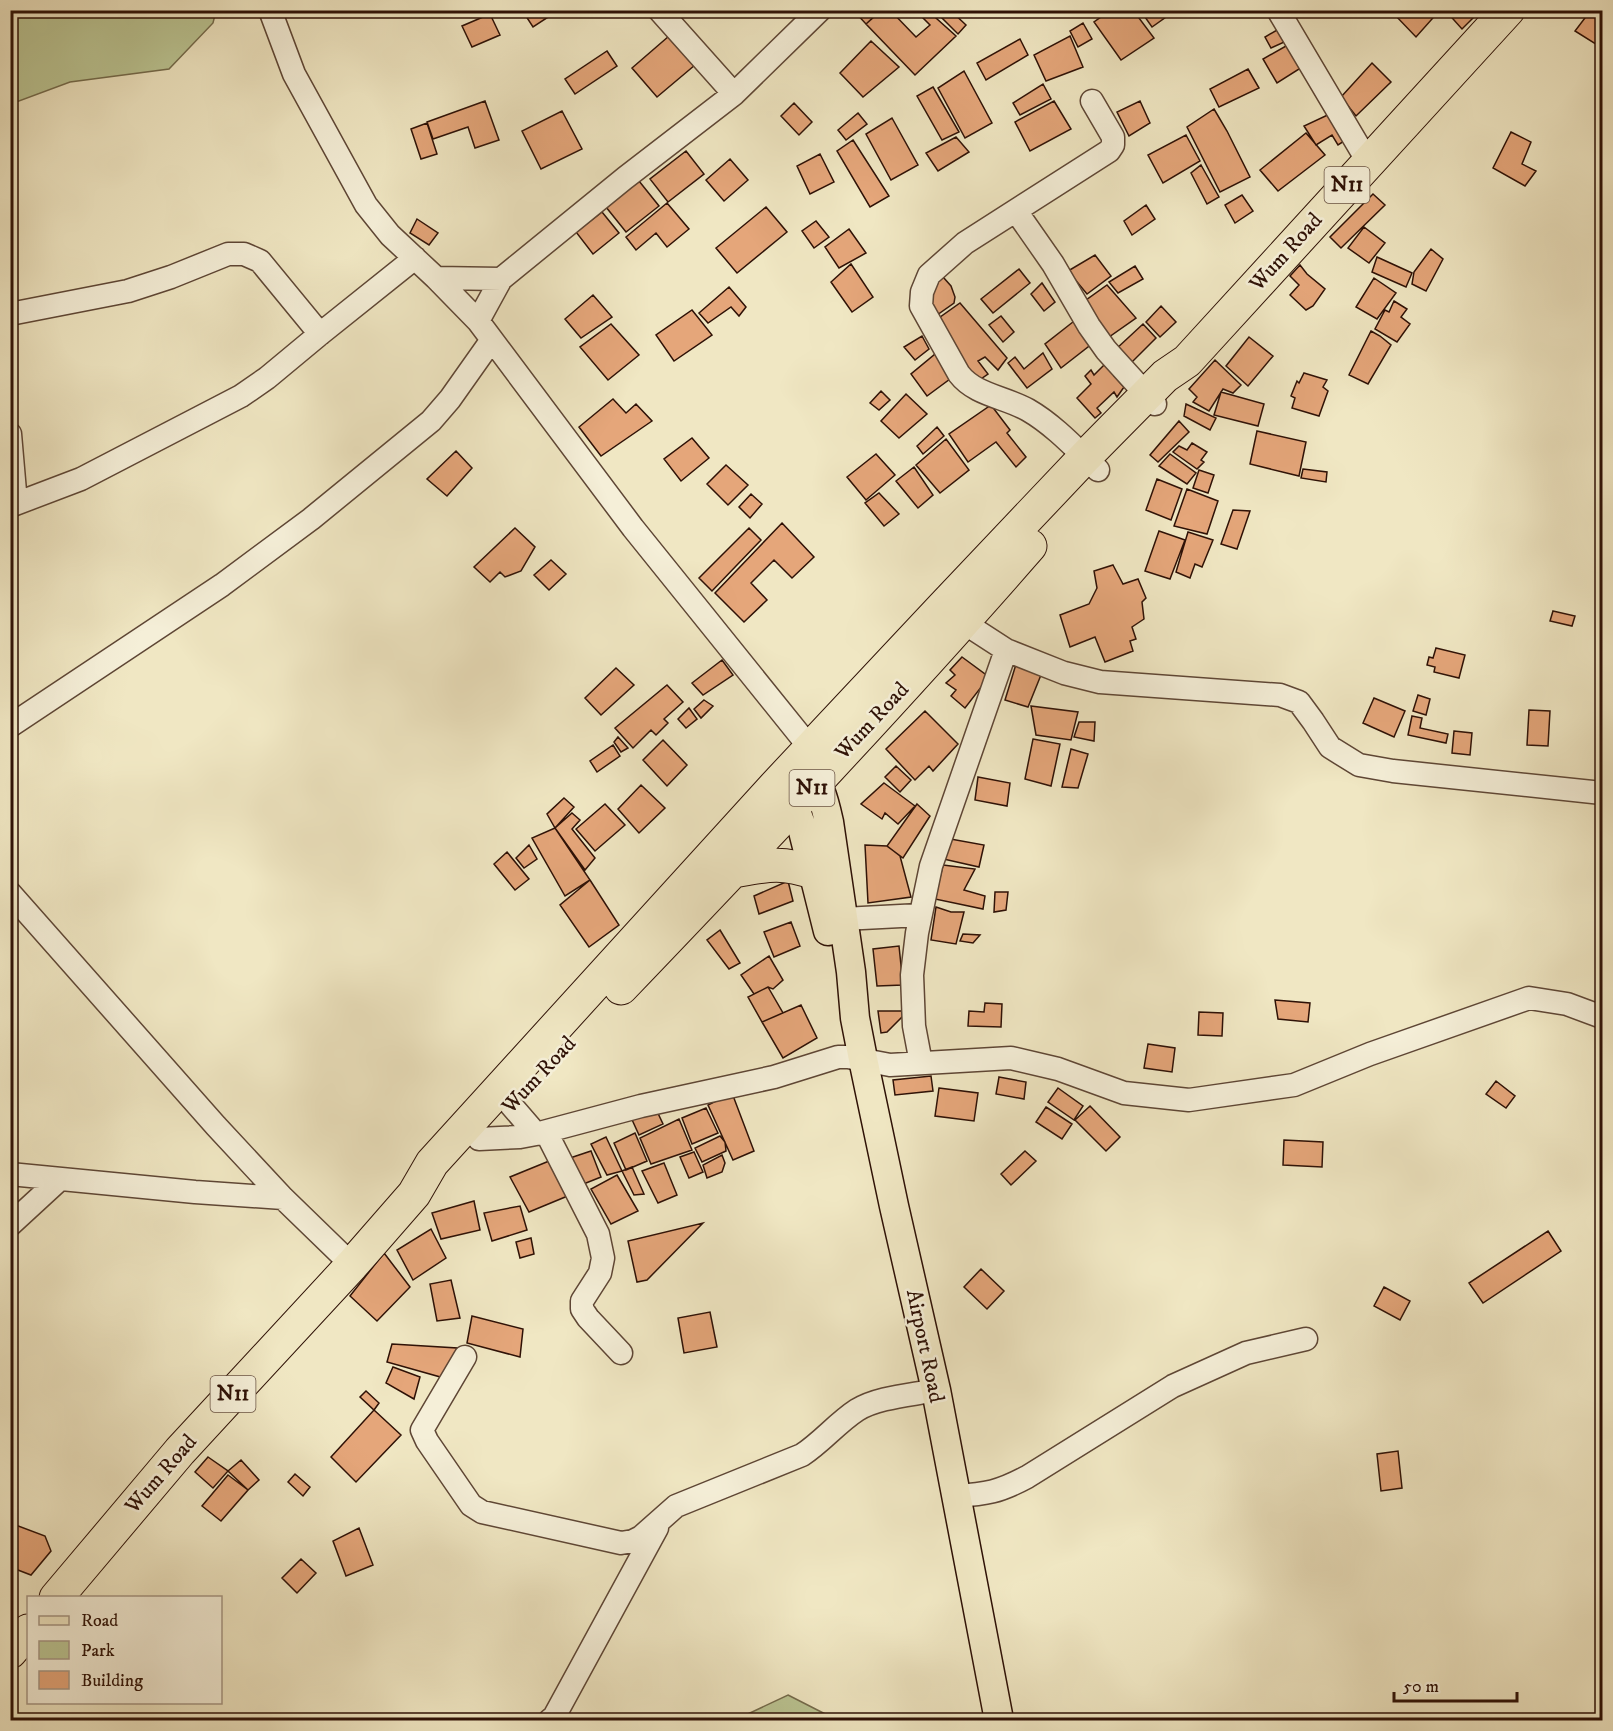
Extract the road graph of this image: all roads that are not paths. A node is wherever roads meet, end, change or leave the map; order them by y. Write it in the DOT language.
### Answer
graph roads {
  1 [pos="270,10"];
  2 [pos="659,10"];
  3 [pos="820,10"];
  4 [pos="1278,10"];
  5 [pos="1508,10"];
  6 [pos="734,94"];
  7 [pos="1092,101"];
  8 [pos="1368,162"];
  9 [pos="1016,211"];
  10 [pos="415,258"];
  11 [pos="436,278"];
  12 [pos="501,279"];
  13 [pos="10,314"];
  14 [pos="478,321"];
  15 [pos="320,334"];
  16 [pos="491,340"];
  17 [pos="1151,400"];
  18 [pos="10,434"];
  19 [pos="1091,464"];
  20 [pos="13,504"];
  21 [pos="952,616"];
  22 [pos="1006,650"];
  23 [pos="10,726"];
  24 [pos="809,764"];
  25 [pos="1602,793"];
  26 [pos="785,796"];
  27 [pos="733,871"];
  28 [pos="815,873"];
  29 [pos="10,893"];
  30 [pos="920,915"];
  31 [pos="843,919"];
  32 [pos="851,972"];
  33 [pos="1602,1017"];
  34 [pos="863,1059"];
  35 [pos="921,1063"];
  36 [pos="511,1105"];
  37 [pos="541,1133"];
  38 [pos="479,1139"];
  39 [pos="10,1174"];
  40 [pos="60,1179"];
  41 [pos="414,1194"];
  42 [pos="283,1198"];
  43 [pos="10,1225"];
  44 [pos="352,1265"];
  45 [pos="1306,1339"];
  46 [pos="621,1353"];
  47 [pos="465,1357"];
  48 [pos="936,1390"];
  49 [pos="955,1496"];
  50 [pos="665,1515"];
  51 [pos="58,1596"];
  52 [pos="27,1631"];
  53 [pos="10,1652"];
  54 [pos="550,1720"];
  55 [pos="999,1720"];
  1 -- 10 [label="street"];
  2 -- 6 [label="street"];
  3 -- 6 [label="street"];
  4 -- 8 [label="street"];
  5 -- 8 [label="highway, Wum Road / N11"];
  6 -- 12 [label="street"];
  7 -- 9 [label="street"];
  8 -- 17 [label="highway, Wum Road / N11"];
  9 -- 17 [label="street"];
  9 -- 19 [label="street"];
  10 -- 11 [label="street"];
  10 -- 15 [label="street"];
  11 -- 12 [label="street"];
  11 -- 14 [label="street"];
  12 -- 14 [label="street"];
  13 -- 15 [label="street"];
  14 -- 16 [label="street"];
  15 -- 20 [label="street"];
  16 -- 23 [label="street"];
  16 -- 24 [label="street"];
  17 -- 19 [label="highway, Wum Road / N11"];
  18 -- 20 [label="street"];
  19 -- 21 [label="highway, Wum Road / N11"];
  21 -- 22 [label="street"];
  21 -- 24 [label="highway, Wum Road / N11"];
  22 -- 25 [label="street"];
  22 -- 30 [label="street"];
  24 -- 26 [label="highway, Wum Road / N11"];
  24 -- 31 [label="main road, Airport Road"];
  26 -- 27 [label="highway, Wum Road / N11"];
  26 -- 28 [label="main road, Airport Road"];
  26 -- 41 [label="highway, Wum Road / N11"];
  27 -- 28 [label="highway"];
  27 -- 36 [label="highway, Wum Road / N11"];
  28 -- 32 [label="main road, Airport Road"];
  29 -- 42 [label="street"];
  30 -- 31 [label="street"];
  30 -- 35 [label="street"];
  31 -- 32 [label="main road, Airport Road"];
  32 -- 34 [label="main road, Airport Road"];
  33 -- 35 [label="street"];
  34 -- 35 [label="street"];
  34 -- 37 [label="street"];
  34 -- 48 [label="main road, Airport Road"];
  36 -- 37 [label="street"];
  36 -- 38 [label="highway, Wum Road / N11"];
  37 -- 38 [label="street"];
  37 -- 46 [label="street"];
  38 -- 41 [label="highway, Wum Road / N11"];
  39 -- 40 [label="street"];
  40 -- 42 [label="street"];
  40 -- 43 [label="street"];
  41 -- 44 [label="highway, Wum Road / N11"];
  42 -- 44 [label="street"];
  44 -- 51 [label="highway, Wum Road / N11"];
  45 -- 49 [label="street"];
  47 -- 50 [label="street"];
  48 -- 49 [label="main road, Airport Road"];
  48 -- 50 [label="street"];
  49 -- 55 [label="main road, Airport Road"];
  50 -- 54 [label="street"];
  52 -- 53 [label="highway"];
}
